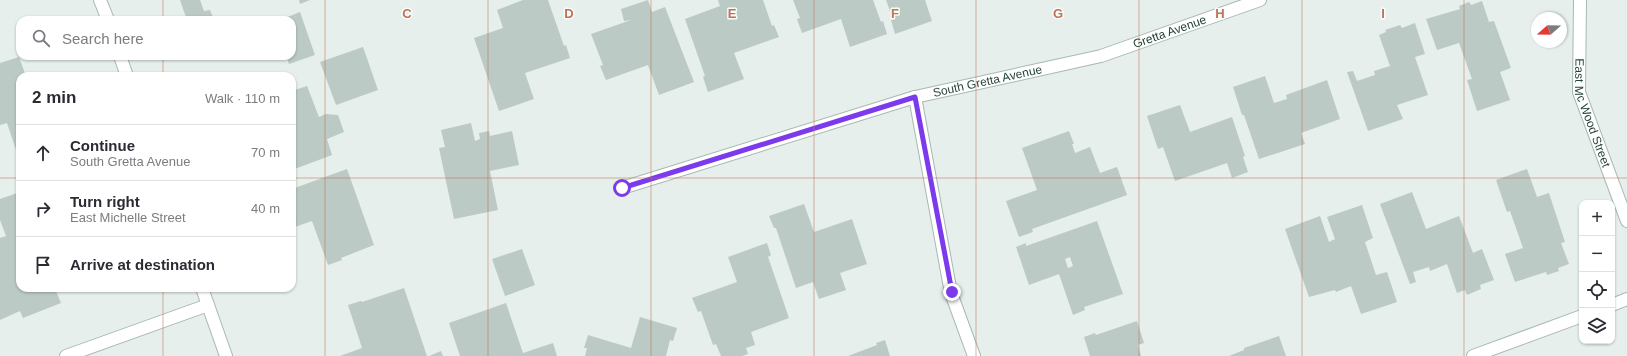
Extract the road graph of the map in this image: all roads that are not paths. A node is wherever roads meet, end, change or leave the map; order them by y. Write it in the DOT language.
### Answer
graph roads {
  1 [pos="100,0"];
  2 [pos="1260,0"];
  3 [pos="1580,0"];
  4 [pos="106,16"];
  5 [pos="1101,56"];
  6 [pos="121,60"];
  7 [pos="126,72"];
  8 [pos="915,97"];
  9 [pos="622,188"];
  10 [pos="1627,221"];
  11 [pos="203,292"];
  12 [pos="1627,299"];
  13 [pos="1615,304"];
  14 [pos="208,305"];
  15 [pos="1579,317"];
  16 [pos="66,356"];
  17 [pos="226,356"];
  18 [pos="974,356"];
  19 [pos="1473,356"];
  1 -- 4 [label="street"];
  2 -- 5 [label="street, Gretta Avenue"];
  3 -- 10 [label="street, East Mc Wood Street"];
  5 -- 8 [label="street, South Gretta Avenue"];
  6 -- 7 [label="street"];
  8 -- 9 [label="street, South Gretta Avenue"];
  8 -- 18 [label="street"];
  11 -- 14 [label="street"];
  12 -- 13 [label="street"];
  14 -- 16 [label="street"];
  14 -- 17 [label="street"];
  15 -- 19 [label="street"];
}
